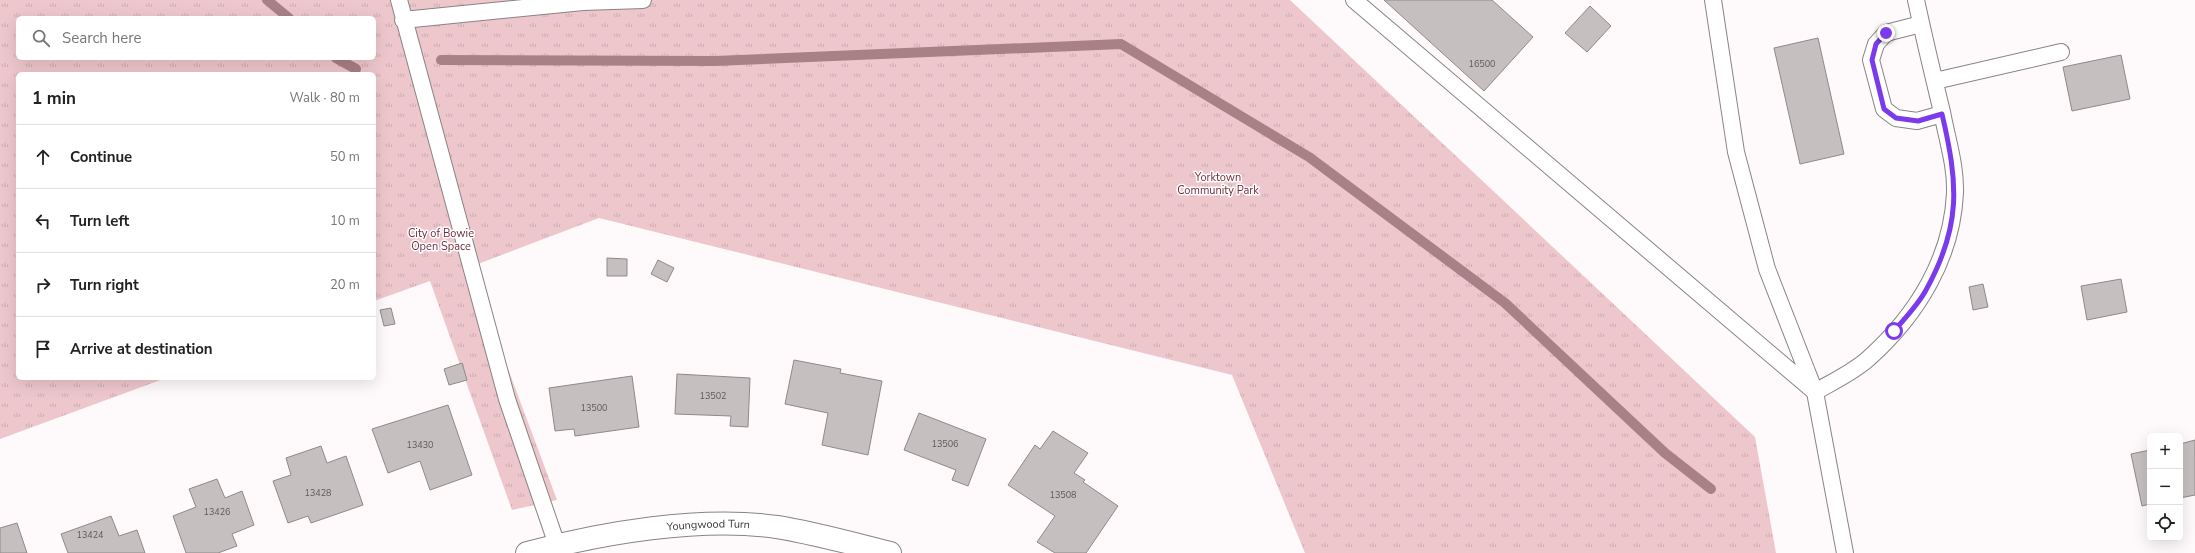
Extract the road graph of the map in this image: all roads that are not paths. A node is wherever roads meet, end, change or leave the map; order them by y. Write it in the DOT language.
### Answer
graph roads {
  1 [pos="398,0"];
  2 [pos="643,0"];
  3 [pos="1354,0"];
  4 [pos="1713,0"];
  5 [pos="1916,0"];
  6 [pos="403,20"];
  7 [pos="1921,24"];
  8 [pos="2061,52"];
  9 [pos="1934,81"];
  10 [pos="1942,114"];
  11 [pos="1815,392"];
  12 [pos="557,545"];
  13 [pos="527,553"];
  14 [pos="890,553"];
  15 [pos="1845,553"];
  1 -- 6 [label="lane"];
  2 -- 6 [label="lane"];
  3 -- 11 [label="lane"];
  4 -- 11 [label="lane"];
  5 -- 7 [label="lane"];
  6 -- 12 [label="lane"];
  7 -- 9 [label="lane"];
  7 -- 10 [label="lane"];
  8 -- 9 [label="lane"];
  9 -- 10 [label="lane"];
  10 -- 11 [label="lane"];
  11 -- 15 [label="lane"];
  12 -- 13 [label="street, Youngwood Turn"];
  12 -- 14 [label="street, Youngwood Turn"];
}
